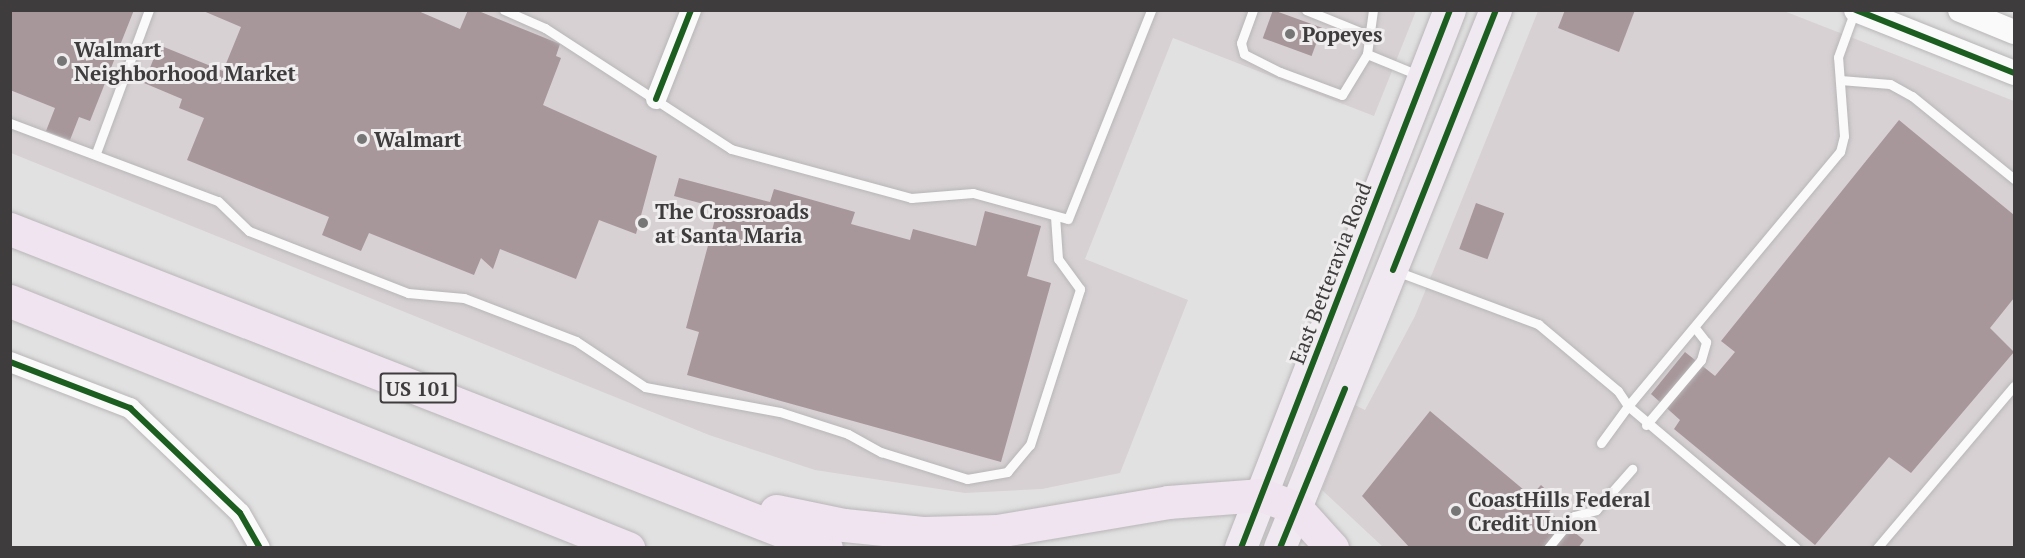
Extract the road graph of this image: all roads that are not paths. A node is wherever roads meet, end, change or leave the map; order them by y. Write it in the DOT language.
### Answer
graph roads {
  1 [pos="149,10"];
  2 [pos="504,10"];
  3 [pos="691,10"];
  4 [pos="1151,10"];
  5 [pos="1253,10"];
  6 [pos="1306,10"];
  7 [pos="1373,10"];
  8 [pos="1450,10"];
  9 [pos="1496,10"];
  10 [pos="1856,10"];
  11 [pos="1960,10"];
  12 [pos="2014,32"];
  13 [pos="1368,35"];
  14 [pos="1367,54"];
  15 [pos="2014,73"];
  16 [pos="1424,77"];
  17 [pos="1840,80"];
  18 [pos="656,99"];
  19 [pos="10,123"];
  20 [pos="96,153"];
  21 [pos="2014,179"];
  22 [pos="1055,216"];
  23 [pos="10,228"];
  24 [pos="1393,270"];
  25 [pos="10,301"];
  26 [pos="1695,328"];
  27 [pos="10,362"];
  28 [pos="2014,386"];
  29 [pos="1628,406"];
  30 [pos="1646,425"];
  31 [pos="1600,443"];
  32 [pos="605,460"];
  33 [pos="1632,469"];
  34 [pos="1262,495"];
  35 [pos="510,501"];
  36 [pos="1296,508"];
  37 [pos="260,548"];
  38 [pos="597,548"];
  39 [pos="627,548"];
  40 [pos="826,548"];
  41 [pos="1241,548"];
  42 [pos="1280,548"];
  43 [pos="1332,548"];
  44 [pos="1548,548"];
  45 [pos="1796,548"];
  46 [pos="1877,548"];
  1 -- 20 [label="lane"];
  2 -- 18 [label="lane"];
  3 -- 18 [label="street"];
  4 -- 22 [label="lane"];
  5 -- 14 [label="lane"];
  6 -- 13 [label="lane"];
  7 -- 13 [label="lane"];
  8 -- 16 [label="highway, East Betteravia Road"];
  9 -- 24 [label="highway"];
  10 -- 15 [label="street"];
  10 -- 17 [label="lane"];
  11 -- 12 [label="street"];
  13 -- 14 [label="lane"];
  14 -- 16 [label="lane"];
  16 -- 34 [label="highway, East Betteravia Road"];
  17 -- 21 [label="lane"];
  17 -- 26 [label="lane"];
  18 -- 22 [label="lane"];
  19 -- 20 [label="lane"];
  20 -- 22 [label="lane"];
  23 -- 32 [label="highway, US 101"];
  24 -- 29 [label="lane"];
  24 -- 36 [label="highway"];
  25 -- 35 [label="highway"];
  26 -- 29 [label="lane"];
  26 -- 30 [label="lane"];
  27 -- 37 [label="street"];
  28 -- 46 [label="lane"];
  29 -- 30 [label="lane"];
  29 -- 31 [label="lane"];
  30 -- 45 [label="lane"];
  32 -- 34 [label="highway"];
  32 -- 40 [label="highway, US 101"];
  33 -- 44 [label="lane"];
  34 -- 36 [label="highway"];
  34 -- 41 [label="highway, East Betteravia Road"];
  35 -- 38 [label="highway"];
  35 -- 39 [label="highway"];
  36 -- 42 [label="highway"];
  36 -- 43 [label="highway"];
}
